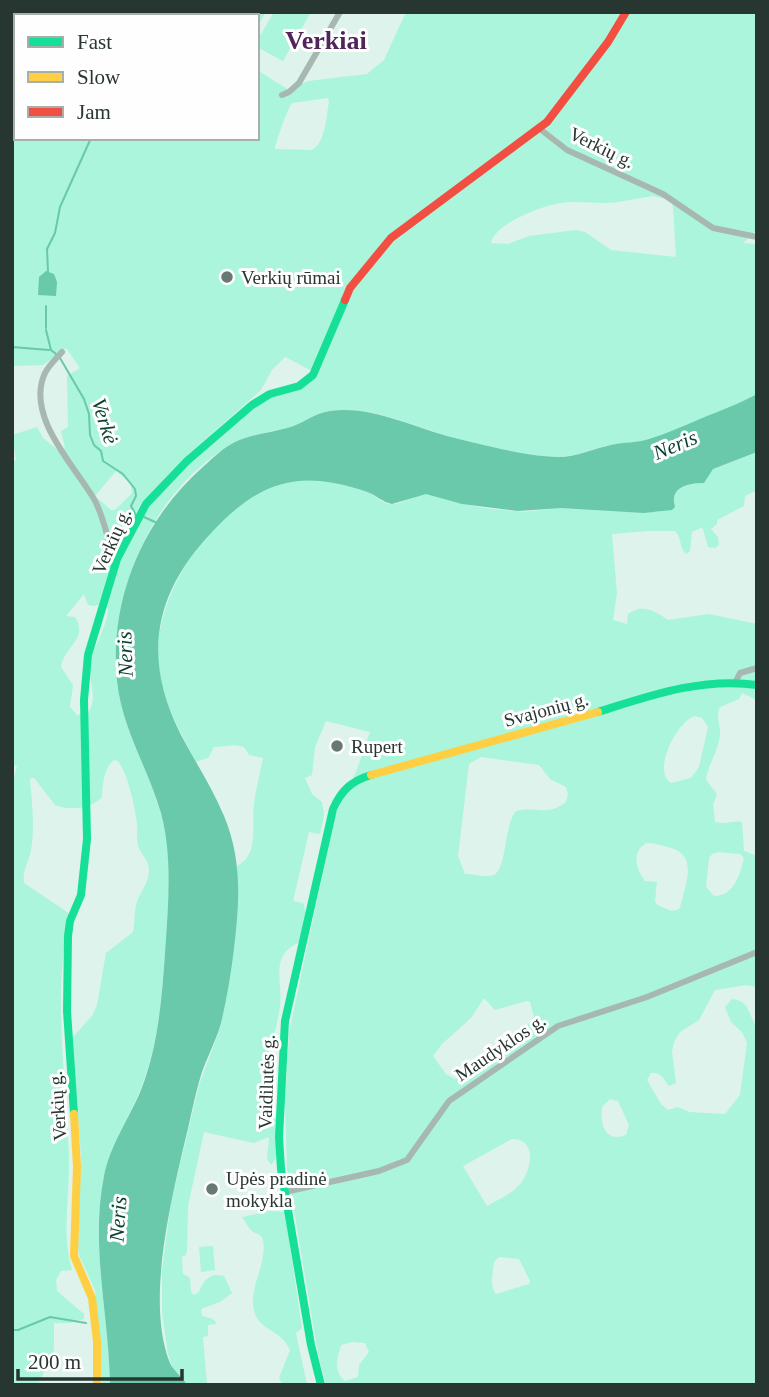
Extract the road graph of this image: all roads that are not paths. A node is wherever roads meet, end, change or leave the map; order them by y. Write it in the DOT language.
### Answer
graph roads {
  1 [pos="340,12"];
  2 [pos="626,12"];
  3 [pos="282,95"];
  4 [pos="540,129"];
  5 [pos="757,237"];
  6 [pos="62,352"];
  7 [pos="117,559"];
  8 [pos="757,668"];
  9 [pos="736,681"];
  10 [pos="757,685"];
  11 [pos="347,786"];
  12 [pos="757,952"];
  13 [pos="285,1192"];
  14 [pos="97,1385"];
  15 [pos="321,1385"];
  1 -- 3 [label="street"];
  2 -- 4 [label="main road"];
  4 -- 5 [label="street, Verkių g."];
  4 -- 7 [label="main road, Verkių g."];
  6 -- 7 [label="street"];
  7 -- 14 [label="main road, Verkių g."];
  8 -- 9 [label="street"];
  9 -- 10 [label="main road, Svajonių g."];
  9 -- 11 [label="main road, Svajonių g."];
  11 -- 13 [label="main road, Vaidilutės g."];
  12 -- 13 [label="street, Maudyklos g."];
  13 -- 15 [label="main road, Vaidilutės g."];
}
